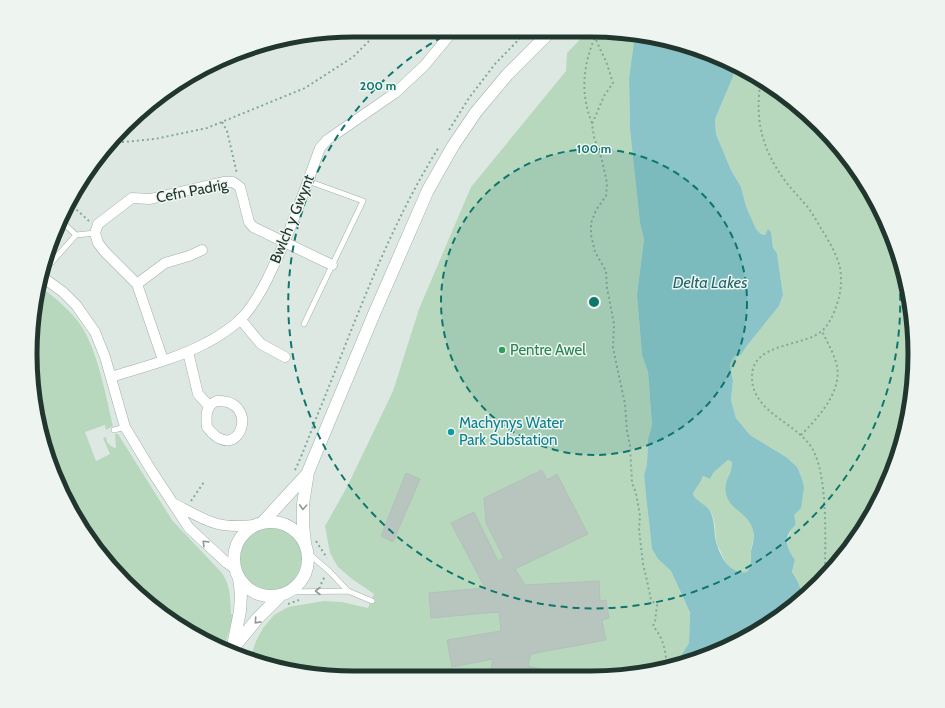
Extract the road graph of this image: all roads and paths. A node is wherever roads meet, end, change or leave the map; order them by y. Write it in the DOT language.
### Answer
graph roads {
  1 [pos="373,37"];
  2 [pos="448,37"];
  3 [pos="545,37"];
  4 [pos="595,37"];
  5 [pos="761,86"];
  6 [pos="222,122"];
  7 [pos="592,124"];
  8 [pos="118,142"];
  9 [pos="237,175"];
  10 [pos="308,181"];
  11 [pos="73,207"];
  12 [pos="65,225"];
  13 [pos="95,230"];
  14 [pos="76,235"];
  15 [pos="285,243"];
  16 [pos="202,250"];
  17 [pos="51,263"];
  18 [pos="332,265"];
  19 [pos="46,280"];
  20 [pos="137,284"];
  21 [pos="240,319"];
  22 [pos="304,324"];
  23 [pos="822,331"];
  24 [pos="188,352"];
  25 [pos="285,357"];
  26 [pos="163,360"];
  27 [pos="111,377"];
  28 [pos="209,406"];
  29 [pos="125,427"];
  30 [pos="114,430"];
  31 [pos="801,435"];
  32 [pos="308,472"];
  33 [pos="204,482"];
  34 [pos="173,503"];
  35 [pos="185,510"];
  36 [pos="259,524"];
  37 [pos="309,544"];
  38 [pos="825,567"];
  39 [pos="329,571"];
  40 [pos="236,573"];
  41 [pos="320,591"];
  42 [pos="348,591"];
  43 [pos="284,598"];
  44 [pos="302,600"];
  45 [pos="372,601"];
  46 [pos="233,647"];
  47 [pos="234,647"];
  48 [pos="667,662"];
  1 -- 6 [label="path"];
  2 -- 10 [label="street, Bwlch y Gwynt"];
  3 -- 32 [label="main road"];
  4 -- 7 [label="path"];
  4 -- 7 [label="path"];
  5 -- 23 [label="path"];
  6 -- 8 [label="path"];
  6 -- 9 [label="path"];
  7 -- 48 [label="path"];
  10 -- 15 [label="street, Bwlch y Gwynt"];
  10 -- 18 [label="lane"];
  11 -- 13 [label="path"];
  12 -- 14 [label="lane"];
  13 -- 14 [label="lane"];
  13 -- 15 [label="street, Cefn Padrig"];
  13 -- 20 [label="street"];
  14 -- 17 [label="lane"];
  15 -- 18 [label="street, Cefn Padrig"];
  15 -- 21 [label="street, Bwlch y Gwynt"];
  16 -- 20 [label="street"];
  18 -- 22 [label="lane"];
  19 -- 27 [label="street"];
  20 -- 26 [label="street"];
  21 -- 24 [label="street, Bwlch y Gwynt"];
  21 -- 25 [label="street"];
  23 -- 31 [label="path"];
  23 -- 31 [label="path"];
  24 -- 26 [label="street, Bwlch y Gwynt"];
  24 -- 28 [label="street"];
  26 -- 27 [label="street, Bwlch y Gwynt"];
  27 -- 29 [label="street"];
  29 -- 30 [label="lane"];
  29 -- 34 [label="street"];
  31 -- 38 [label="path"];
  32 -- 36 [label="main road"];
  32 -- 37 [label="main road, one-way"];
  33 -- 35 [label="path"];
  34 -- 35 [label="street"];
  40 -- 34 [label="street, one-way"];
  35 -- 36 [label="street"];
  36 -- 37 [label="main road"];
  36 -- 40 [label="main road"];
  37 -- 39 [label="lane"];
  37 -- 39 [label="path"];
  37 -- 43 [label="main road"];
  39 -- 41 [label="path"];
  39 -- 42 [label="lane"];
  40 -- 43 [label="main road"];
  40 -- 46 [label="main road"];
  41 -- 42 [label="lane"];
  41 -- 43 [label="lane, one-way"];
  42 -- 45 [label="lane"];
  43 -- 44 [label="path"];
  43 -- 47 [label="main road, one-way"];
}
